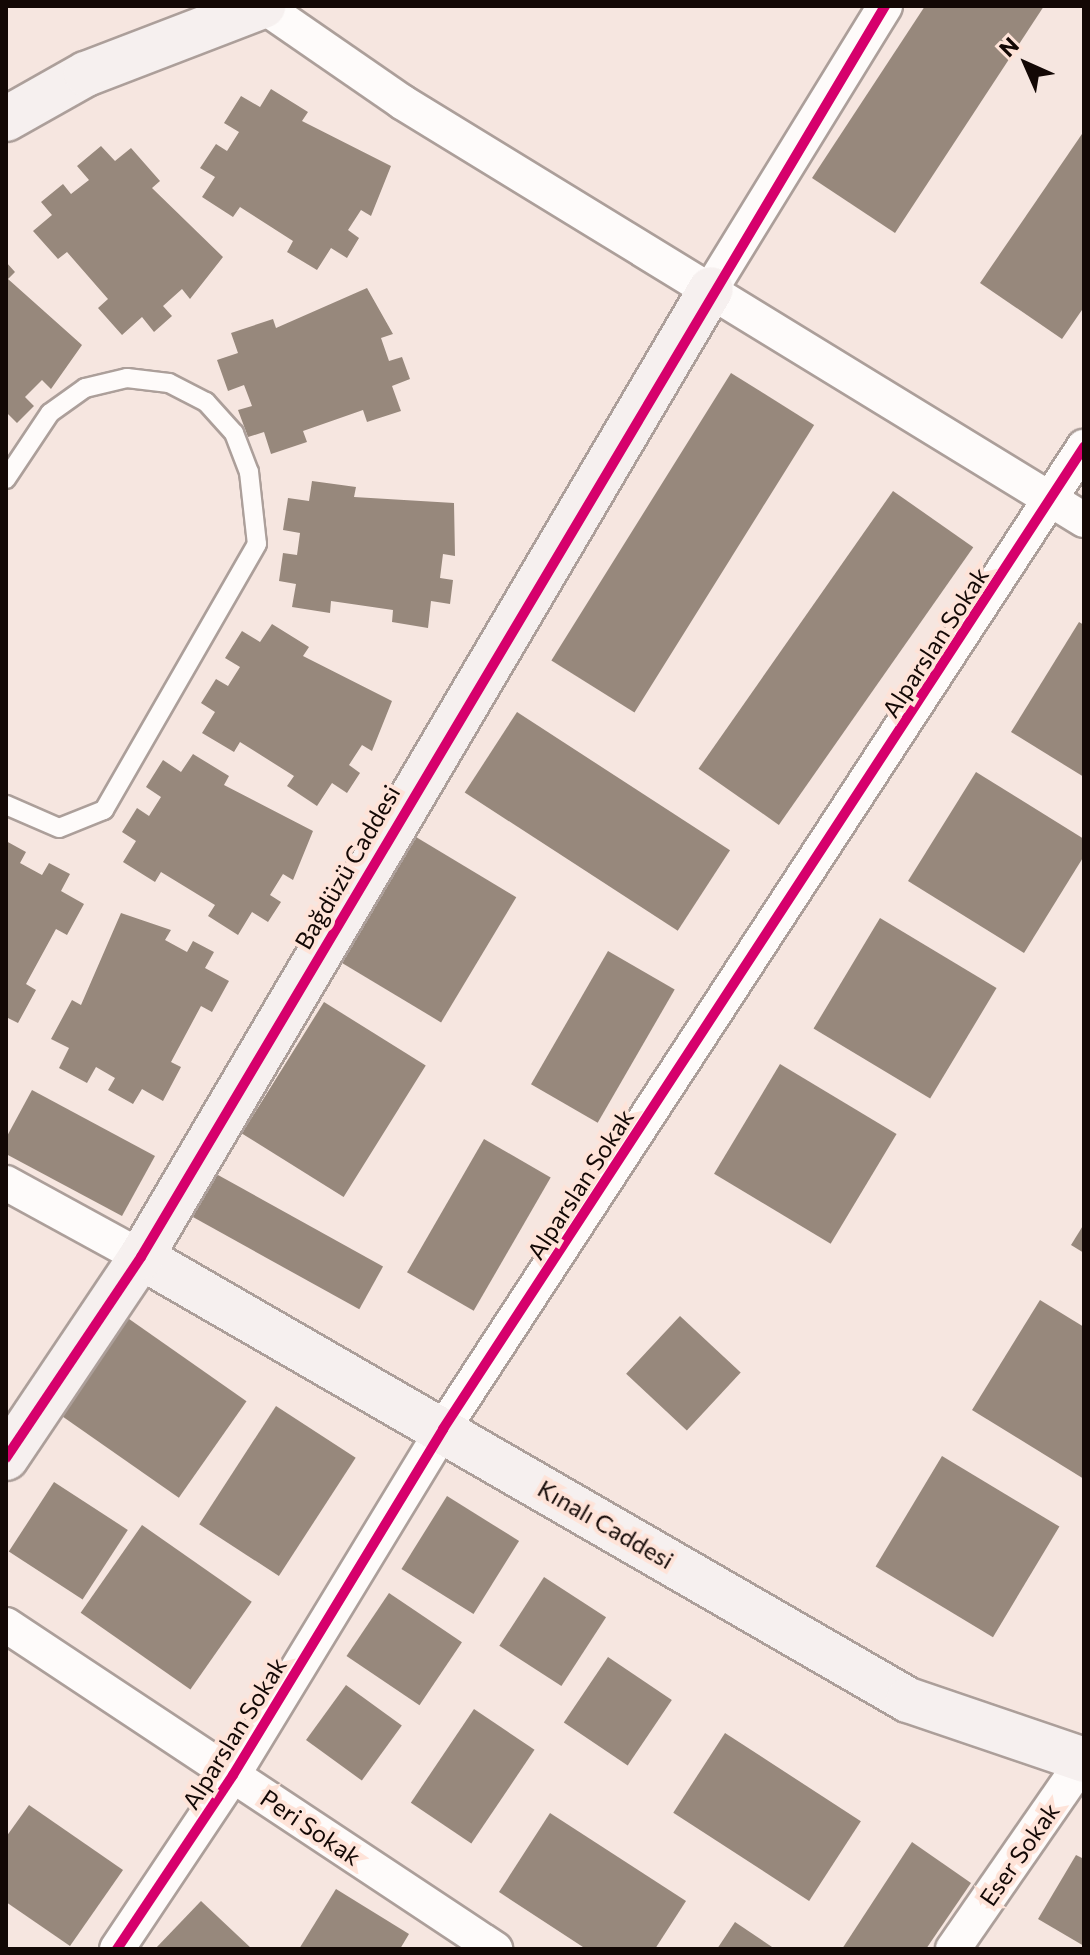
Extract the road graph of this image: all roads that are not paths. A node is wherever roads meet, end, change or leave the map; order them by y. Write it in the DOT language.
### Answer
graph roads {
  1 [pos="263,6"];
  2 [pos="885,6"];
  3 [pos="6,119"];
  4 [pos="711,289"];
  5 [pos="1084,447"];
  6 [pos="6,479"];
  7 [pos="1052,499"];
  8 [pos="1084,520"];
  9 [pos="6,805"];
  10 [pos="6,1183"];
  11 [pos="141,1257"];
  12 [pos="443,1429"];
  13 [pos="6,1458"];
  14 [pos="6,1625"];
  15 [pos="1084,1760"];
  16 [pos="233,1775"];
  17 [pos="117,1949"];
  18 [pos="495,1949"];
  19 [pos="953,1949"];
  1 -- 3 [label="street"];
  1 -- 4 [label="street"];
  2 -- 4 [label="street"];
  4 -- 7 [label="street"];
  4 -- 11 [label="street, Bağdüzü Caddesi"];
  5 -- 7 [label="street, Alparslan Sokak"];
  6 -- 9 [label="lane"];
  7 -- 8 [label="street"];
  7 -- 12 [label="street, Alparslan Sokak"];
  10 -- 11 [label="street"];
  11 -- 12 [label="street, Kınalı Caddesi"];
  11 -- 13 [label="street, Bağdüzü Caddesi"];
  12 -- 15 [label="street, Kınalı Caddesi"];
  12 -- 16 [label="street, Alparslan Sokak"];
  14 -- 16 [label="street, Peri Sokak"];
  15 -- 19 [label="street, Eser Sokak"];
  16 -- 17 [label="street, Alparslan Sokak"];
  16 -- 18 [label="street, Peri Sokak"];
}
